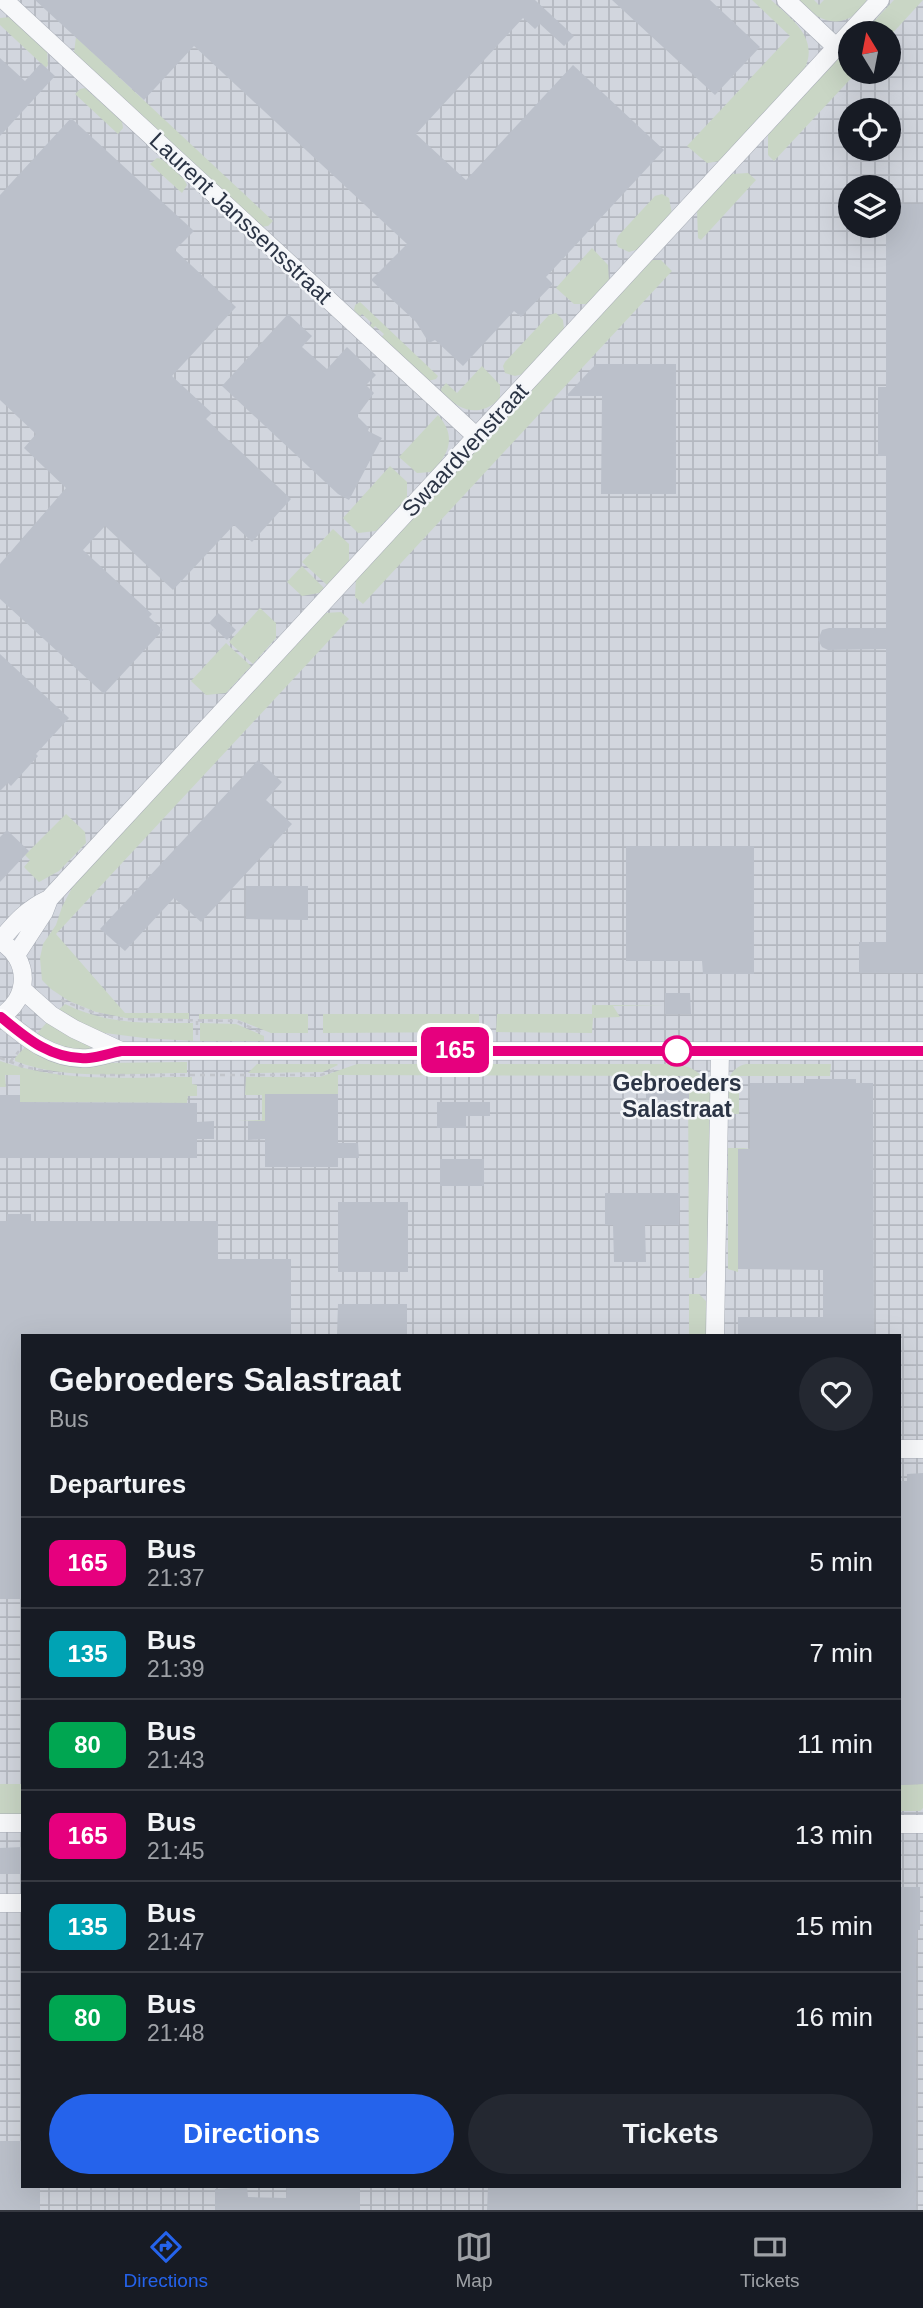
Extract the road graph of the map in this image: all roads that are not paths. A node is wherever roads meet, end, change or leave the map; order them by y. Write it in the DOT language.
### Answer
graph roads {
  1 [pos="4,0"];
  2 [pos="786,0"];
  3 [pos="880,0"];
  4 [pos="836,47"];
  5 [pos="477,437"];
  6 [pos="49,899"];
  7 [pos="0,941"];
  8 [pos="16,955"];
  9 [pos="23,990"];
  10 [pos="0,1017"];
  11 [pos="121,1051"];
  12 [pos="720,1051"];
  13 [pos="923,1051"];
  14 [pos="715,1334"];
  15 [pos="901,1449"];
  16 [pos="923,1449"];
  17 [pos="0,1823"];
  18 [pos="21,1823"];
  19 [pos="901,1824"];
  20 [pos="923,1824"];
  21 [pos="0,1903"];
  22 [pos="21,1903"];
  1 -- 5 [label="street, Laurent Janssensstraat"];
  2 -- 4 [label="street"];
  3 -- 4 [label="street, Swaardvenstraat"];
  4 -- 5 [label="street, Swaardvenstraat"];
  5 -- 6 [label="street, Swaardvenstraat"];
  6 -- 7 [label="street, Swaardvenstraat"];
  6 -- 8 [label="street, Swaardvenstraat"];
  7 -- 8 [label="street"];
  8 -- 9 [label="street"];
  9 -- 10 [label="street"];
  9 -- 11 [label="street"];
  10 -- 11 [label="street"];
  11 -- 12 [label="street"];
  12 -- 13 [label="street"];
  12 -- 14 [label="street"];
  15 -- 16 [label="street"];
  17 -- 18 [label="street"];
  19 -- 20 [label="street"];
  21 -- 22 [label="street"];
}
